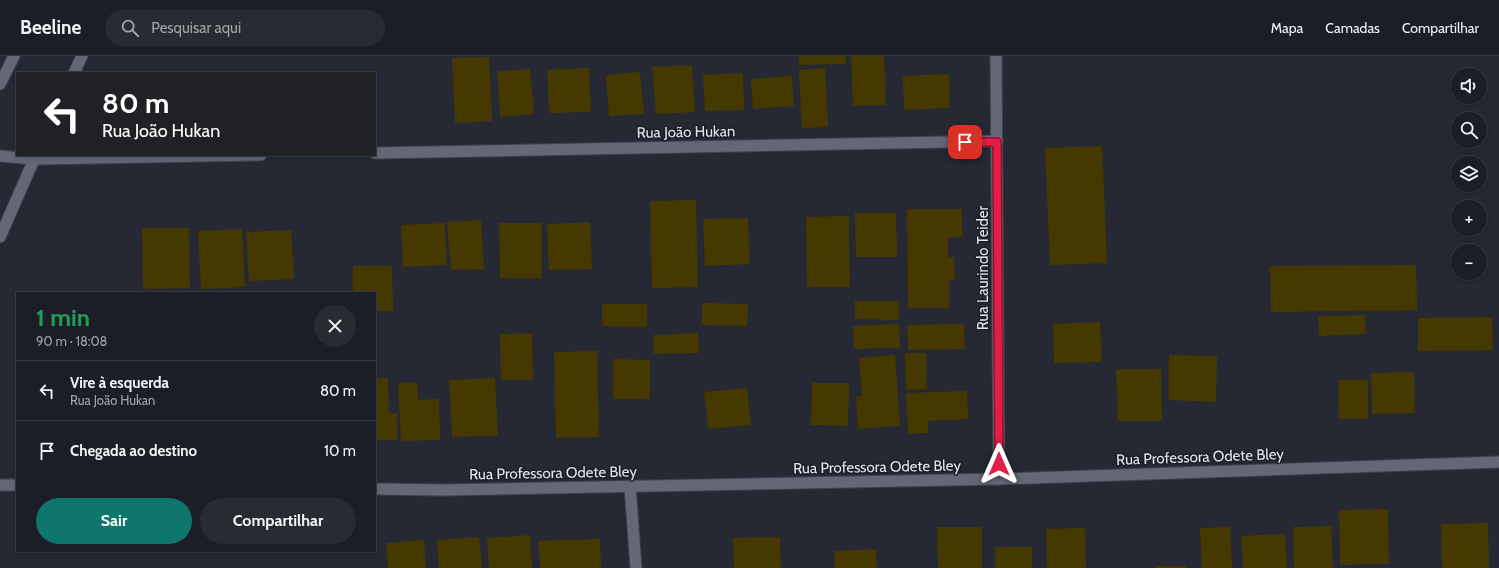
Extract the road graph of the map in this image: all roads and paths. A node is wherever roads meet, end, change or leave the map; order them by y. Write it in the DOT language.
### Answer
graph roads {
  1 [pos="14,56"];
  2 [pos="82,56"];
  3 [pos="996,56"];
  4 [pos="74,72"];
  5 [pos="0,84"];
  6 [pos="997,142"];
  7 [pos="376,153"];
  8 [pos="0,156"];
  9 [pos="148,156"];
  10 [pos="35,157"];
  11 [pos="0,237"];
  12 [pos="1499,462"];
  13 [pos="999,479"];
  14 [pos="0,485"];
  15 [pos="16,485"];
  16 [pos="630,486"];
  17 [pos="376,489"];
  18 [pos="636,568"];
  1 -- 5 [label="street"];
  2 -- 4 [label="street"];
  3 -- 6 [label="street, Rua Laurindo Teider"];
  6 -- 7 [label="street, Rua João Hukan"];
  6 -- 13 [label="street, Rua Laurindo Teider"];
  8 -- 10 [label="street"];
  9 -- 10 [label="street"];
  10 -- 11 [label="street"];
  12 -- 13 [label="street, Rua Professora Odete Bley"];
  13 -- 16 [label="street, Rua Professora Odete Bley"];
  14 -- 15 [label="street"];
  16 -- 17 [label="street, Rua Professora Odete Bley"];
  16 -- 18 [label="street"];
}
